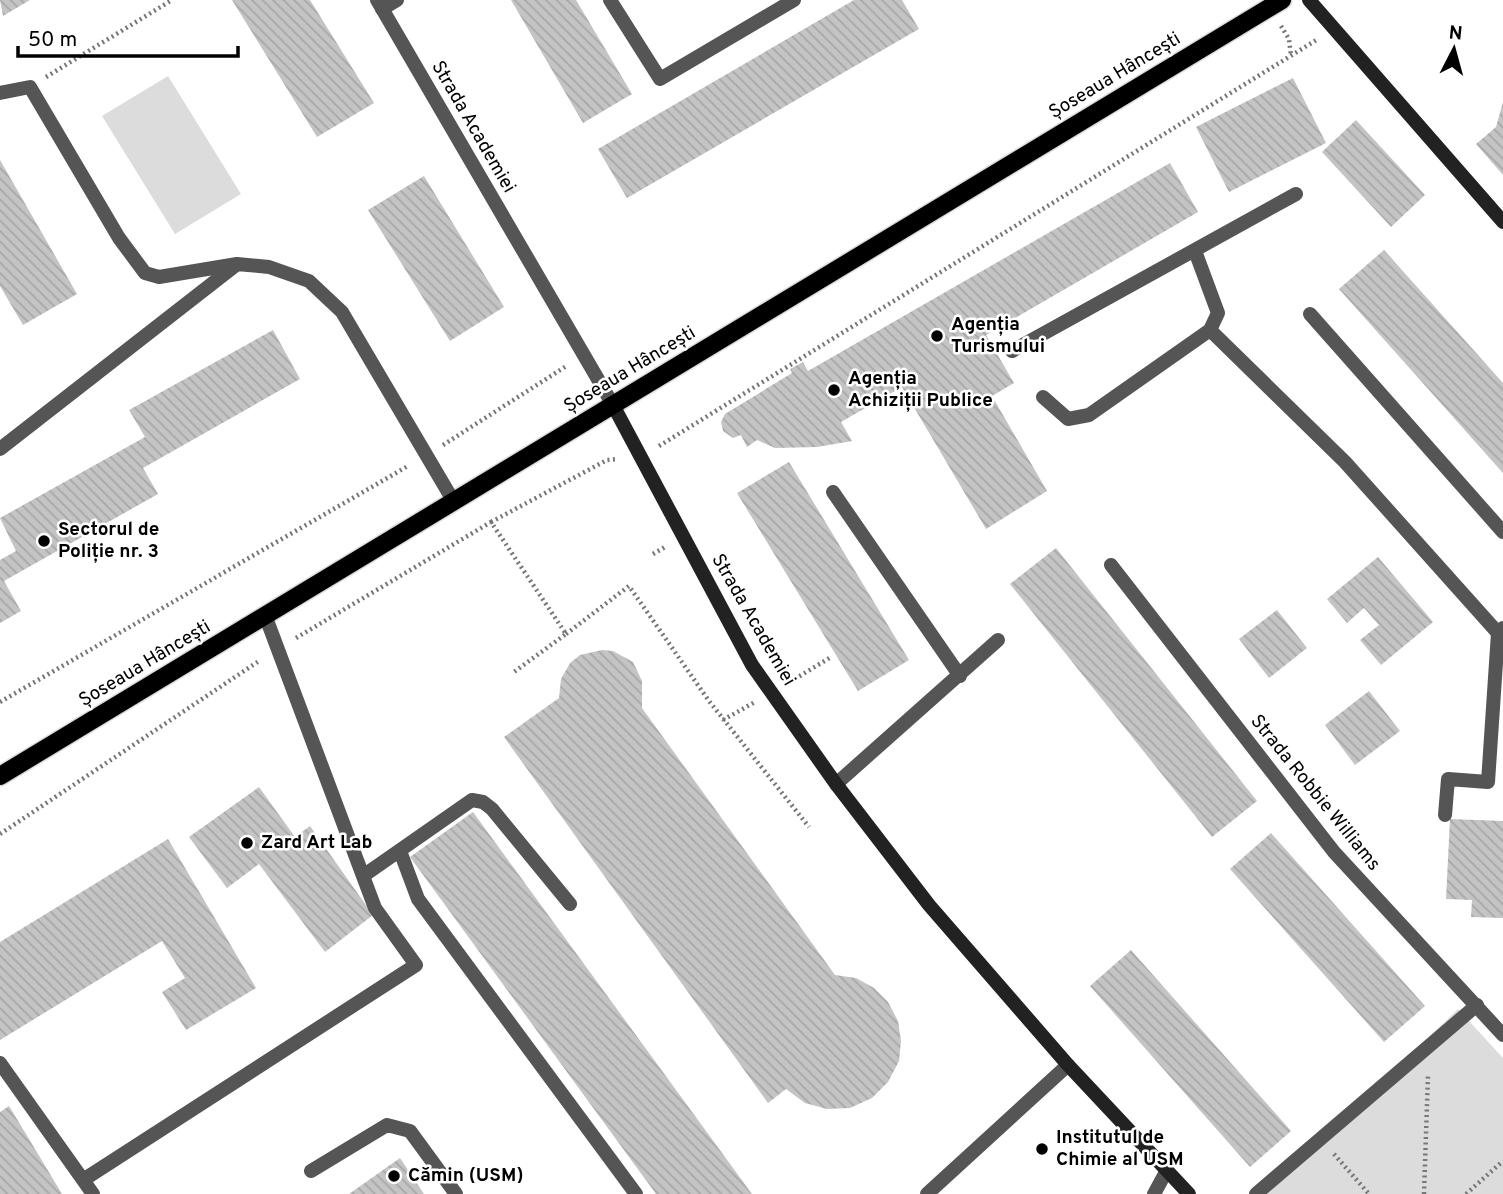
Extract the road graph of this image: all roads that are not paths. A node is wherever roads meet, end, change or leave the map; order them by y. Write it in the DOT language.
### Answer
graph roads {
  1 [pos="397,0"];
  2 [pos="610,0"];
  3 [pos="794,0"];
  4 [pos="1282,0"];
  5 [pos="1309,0"];
  6 [pos="379,4"];
  7 [pos="0,93"];
  8 [pos="1296,194"];
  9 [pos="1503,222"];
  10 [pos="1195,251"];
  11 [pos="237,264"];
  12 [pos="1310,313"];
  13 [pos="1210,331"];
  14 [pos="1012,351"];
  15 [pos="1043,397"];
  16 [pos="613,405"];
  17 [pos="0,449"];
  18 [pos="833,492"];
  19 [pos="454,502"];
  20 [pos="1503,532"];
  21 [pos="1111,565"];
  22 [pos="265,615"];
  23 [pos="1501,631"];
  24 [pos="998,640"];
  25 [pos="960,676"];
  26 [pos="0,776"];
  27 [pos="836,784"];
  28 [pos="1445,815"];
  29 [pos="400,851"];
  30 [pos="363,876"];
  31 [pos="570,904"];
  32 [pos="1477,1005"];
  33 [pos="1503,1035"];
  34 [pos="0,1063"];
  35 [pos="1068,1065"];
  36 [pos="1167,1170"];
  37 [pos="311,1171"];
  38 [pos="83,1180"];
  39 [pos="93,1194"];
  40 [pos="456,1194"];
  41 [pos="636,1194"];
  42 [pos="927,1194"];
  43 [pos="1154,1194"];
  44 [pos="1189,1194"];
  45 [pos="1256,1194"];
  1 -- 6 [label="street"];
  2 -- 3 [label="street"];
  4 -- 16 [label="main road, Șoseaua Hâncești"];
  5 -- 9 [label="street"];
  6 -- 16 [label="street, Strada Academiei"];
  7 -- 11 [label="street"];
  8 -- 10 [label="street"];
  10 -- 13 [label="street"];
  10 -- 14 [label="street"];
  11 -- 17 [label="street"];
  11 -- 19 [label="street"];
  12 -- 20 [label="street"];
  13 -- 15 [label="street"];
  13 -- 23 [label="street"];
  16 -- 19 [label="main road, Șoseaua Hâncești"];
  16 -- 27 [label="street, Strada Academiei"];
  18 -- 25 [label="street"];
  19 -- 22 [label="main road, Șoseaua Hâncești"];
  21 -- 32 [label="street, Strada Robbie Williams"];
  22 -- 26 [label="main road, Șoseaua Hâncești"];
  22 -- 30 [label="street"];
  23 -- 28 [label="street"];
  24 -- 25 [label="street"];
  25 -- 27 [label="street"];
  27 -- 35 [label="street, Strada Academiei"];
  29 -- 30 [label="street"];
  29 -- 31 [label="street"];
  29 -- 41 [label="street"];
  30 -- 38 [label="street"];
  32 -- 33 [label="street, Strada Robbie Williams"];
  32 -- 45 [label="street"];
  34 -- 38 [label="street"];
  35 -- 36 [label="street, Strada Academiei"];
  35 -- 42 [label="street"];
  36 -- 43 [label="street"];
  36 -- 44 [label="street, Strada Academiei"];
  37 -- 40 [label="street"];
  38 -- 39 [label="street"];
}
